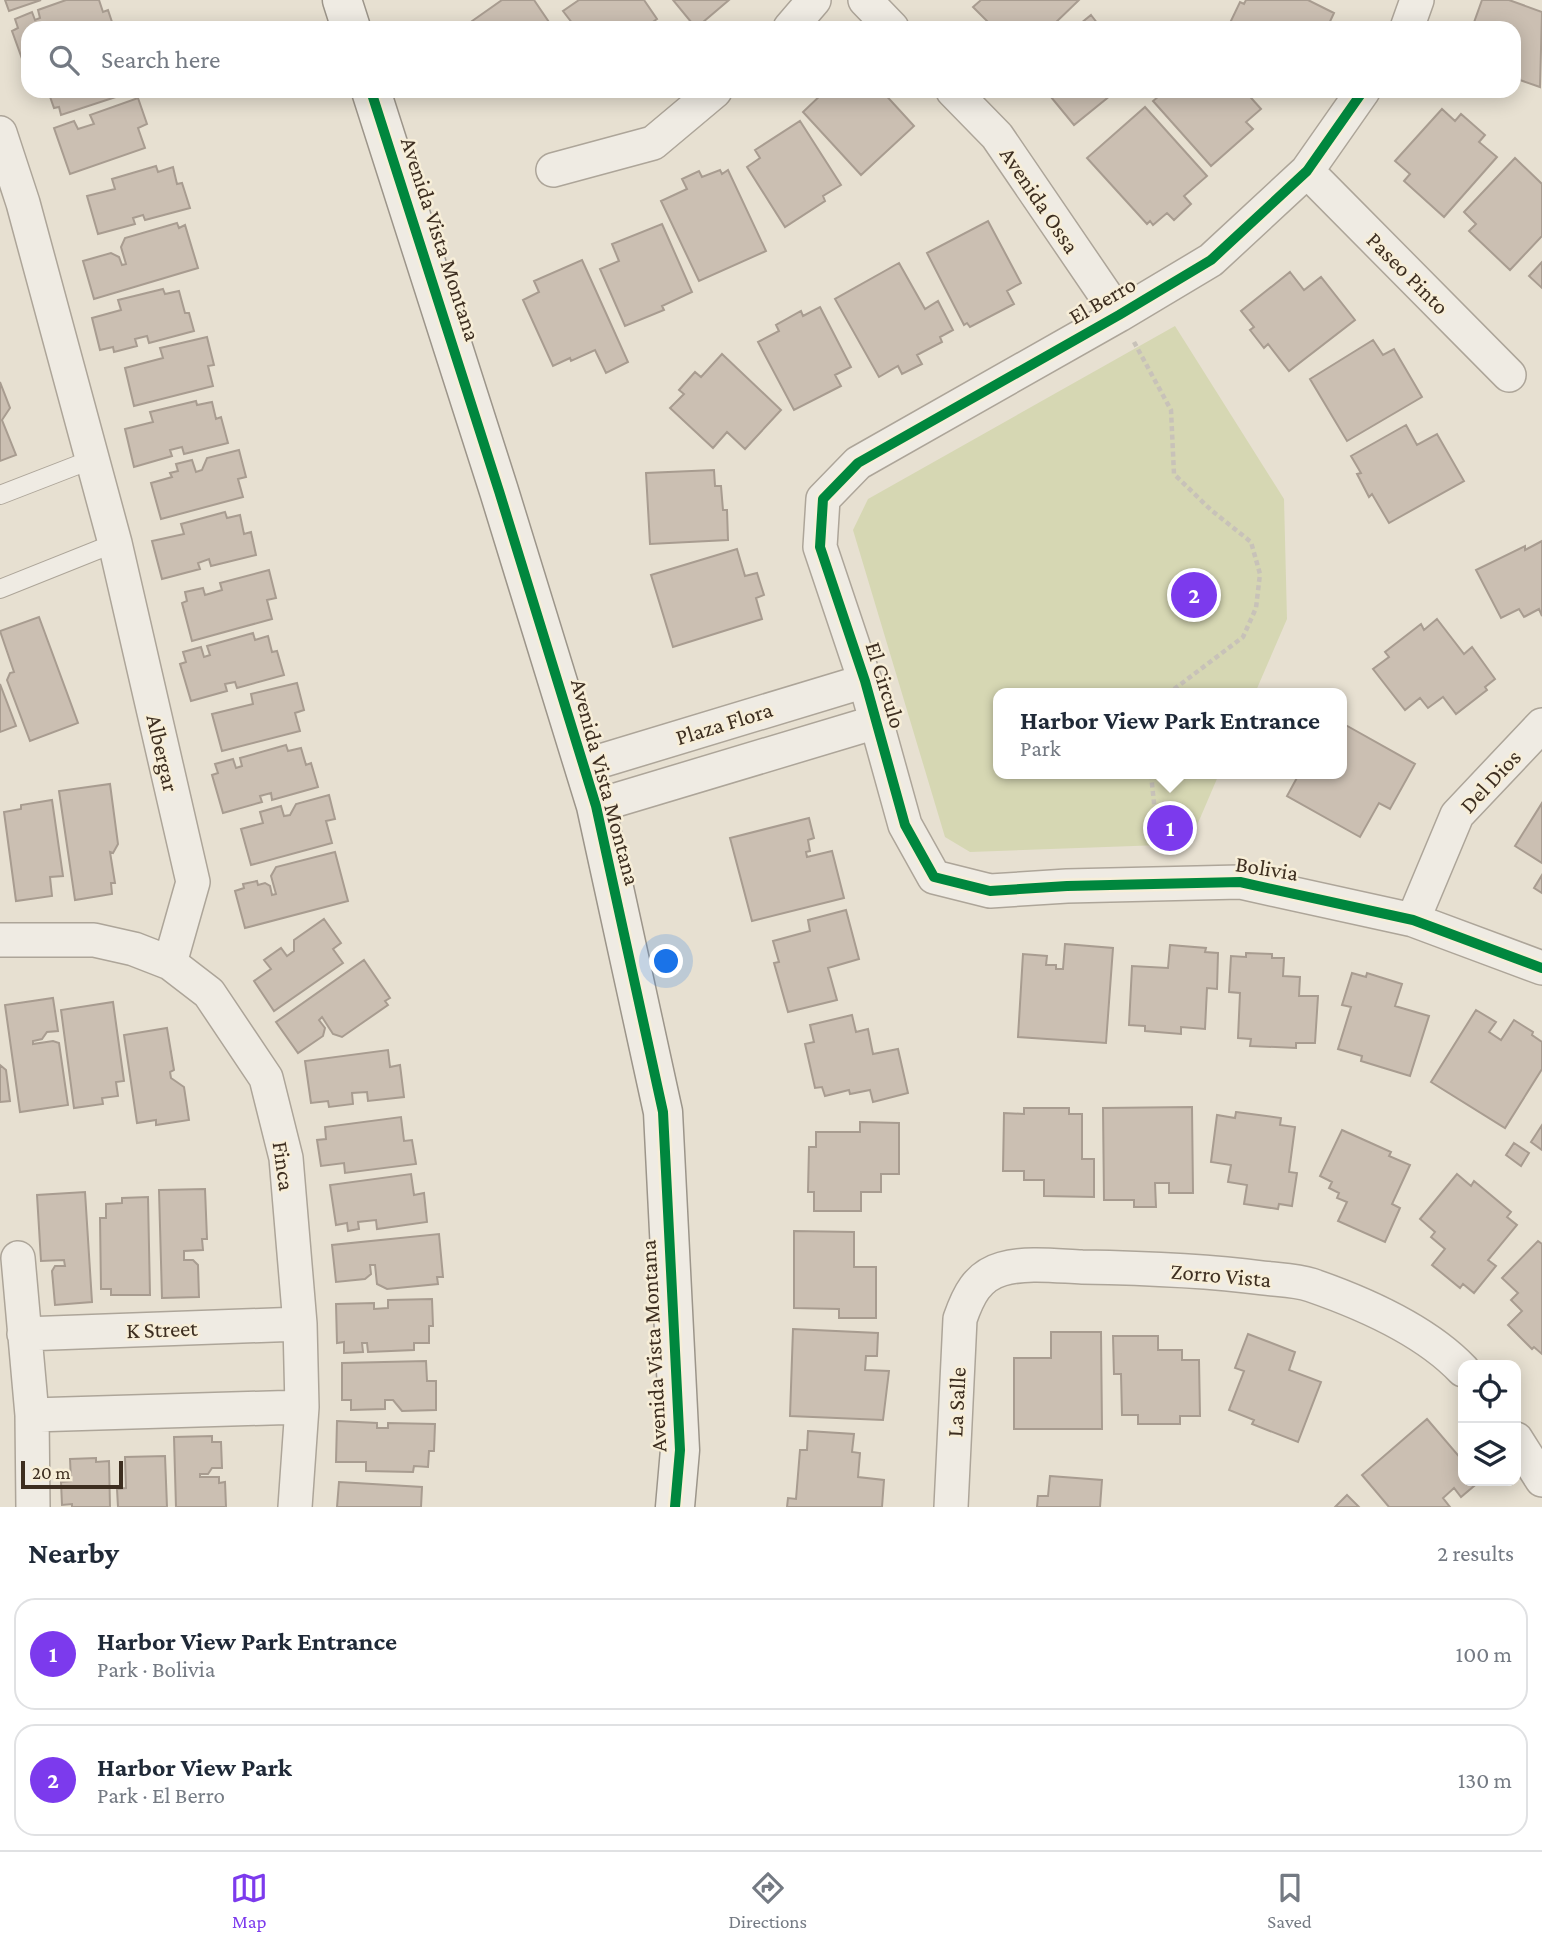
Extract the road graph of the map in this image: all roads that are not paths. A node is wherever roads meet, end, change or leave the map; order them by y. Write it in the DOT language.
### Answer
graph roads {
  1 [pos="342,0"];
  2 [pos="814,0"];
  3 [pos="865,0"];
  4 [pos="1417,0"];
  5 [pos="349,21"];
  6 [pos="796,21"];
  7 [pos="885,21"];
  8 [pos="1410,21"];
  9 [pos="373,98"];
  10 [pos="707,98"];
  11 [pos="960,98"];
  12 [pos="1358,98"];
  13 [pos="0,133"];
  14 [pos="553,170"];
  15 [pos="1307,171"];
  16 [pos="1119,315"];
  17 [pos="1509,375"];
  18 [pos="93,459"];
  19 [pos="0,495"];
  20 [pos="823,499"];
  21 [pos="115,543"];
  22 [pos="0,589"];
  23 [pos="865,681"];
  24 [pos="876,722"];
  25 [pos="1542,725"];
  26 [pos="584,766"];
  27 [pos="596,806"];
  28 [pos="934,877"];
  29 [pos="1413,920"];
  30 [pos="0,940"];
  31 [pos="170,963"];
  32 [pos="1542,968"];
  33 [pos="18,1258"];
  34 [pos="967,1298"];
  35 [pos="300,1324"];
  36 [pos="24,1334"];
  37 [pos="1458,1365"];
  38 [pos="302,1407"];
  39 [pos="32,1415"];
  40 [pos="1521,1446"];
  41 [pos="1542,1480"];
  42 [pos="33,1507"];
  43 [pos="295,1507"];
  44 [pos="675,1507"];
  45 [pos="951,1507"];
  1 -- 5 [label="street"];
  2 -- 6 [label="street"];
  3 -- 7 [label="street"];
  4 -- 8 [label="street"];
  9 -- 26 [label="street, Avenida Vista Montana"];
  10 -- 14 [label="street"];
  11 -- 16 [label="street, Avenida Ossa"];
  12 -- 15 [label="street, El Berro"];
  13 -- 18 [label="street, Albergar"];
  15 -- 16 [label="street, El Berro"];
  15 -- 17 [label="street, Paseo Pinto"];
  16 -- 20 [label="street, El Berro"];
  18 -- 19 [label="lane"];
  18 -- 21 [label="street, Albergar"];
  20 -- 23 [label="street, El Circulo"];
  21 -- 22 [label="lane"];
  21 -- 31 [label="street, Albergar"];
  23 -- 24 [label="street, El Circulo"];
  23 -- 26 [label="street, Plaza Flora"];
  24 -- 27 [label="street, Plaza Flora"];
  24 -- 28 [label="street, El Circulo"];
  25 -- 29 [label="street, Del Dios"];
  26 -- 27 [label="street, Avenida Vista Montana"];
  27 -- 44 [label="street, Avenida Vista Montana"];
  28 -- 29 [label="street, Bolivia"];
  29 -- 32 [label="street, Bolivia"];
  30 -- 31 [label="street, Finca"];
  31 -- 35 [label="street, Finca"];
  33 -- 36 [label="street"];
  34 -- 37 [label="street, Zorro Vista"];
  34 -- 45 [label="street, La Salle"];
  35 -- 36 [label="street, K Street"];
  35 -- 38 [label="street, Finca"];
  36 -- 39 [label="street"];
  38 -- 39 [label="street"];
  38 -- 43 [label="street, Finca"];
  39 -- 42 [label="street"];
  40 -- 41 [label="street"];
}
